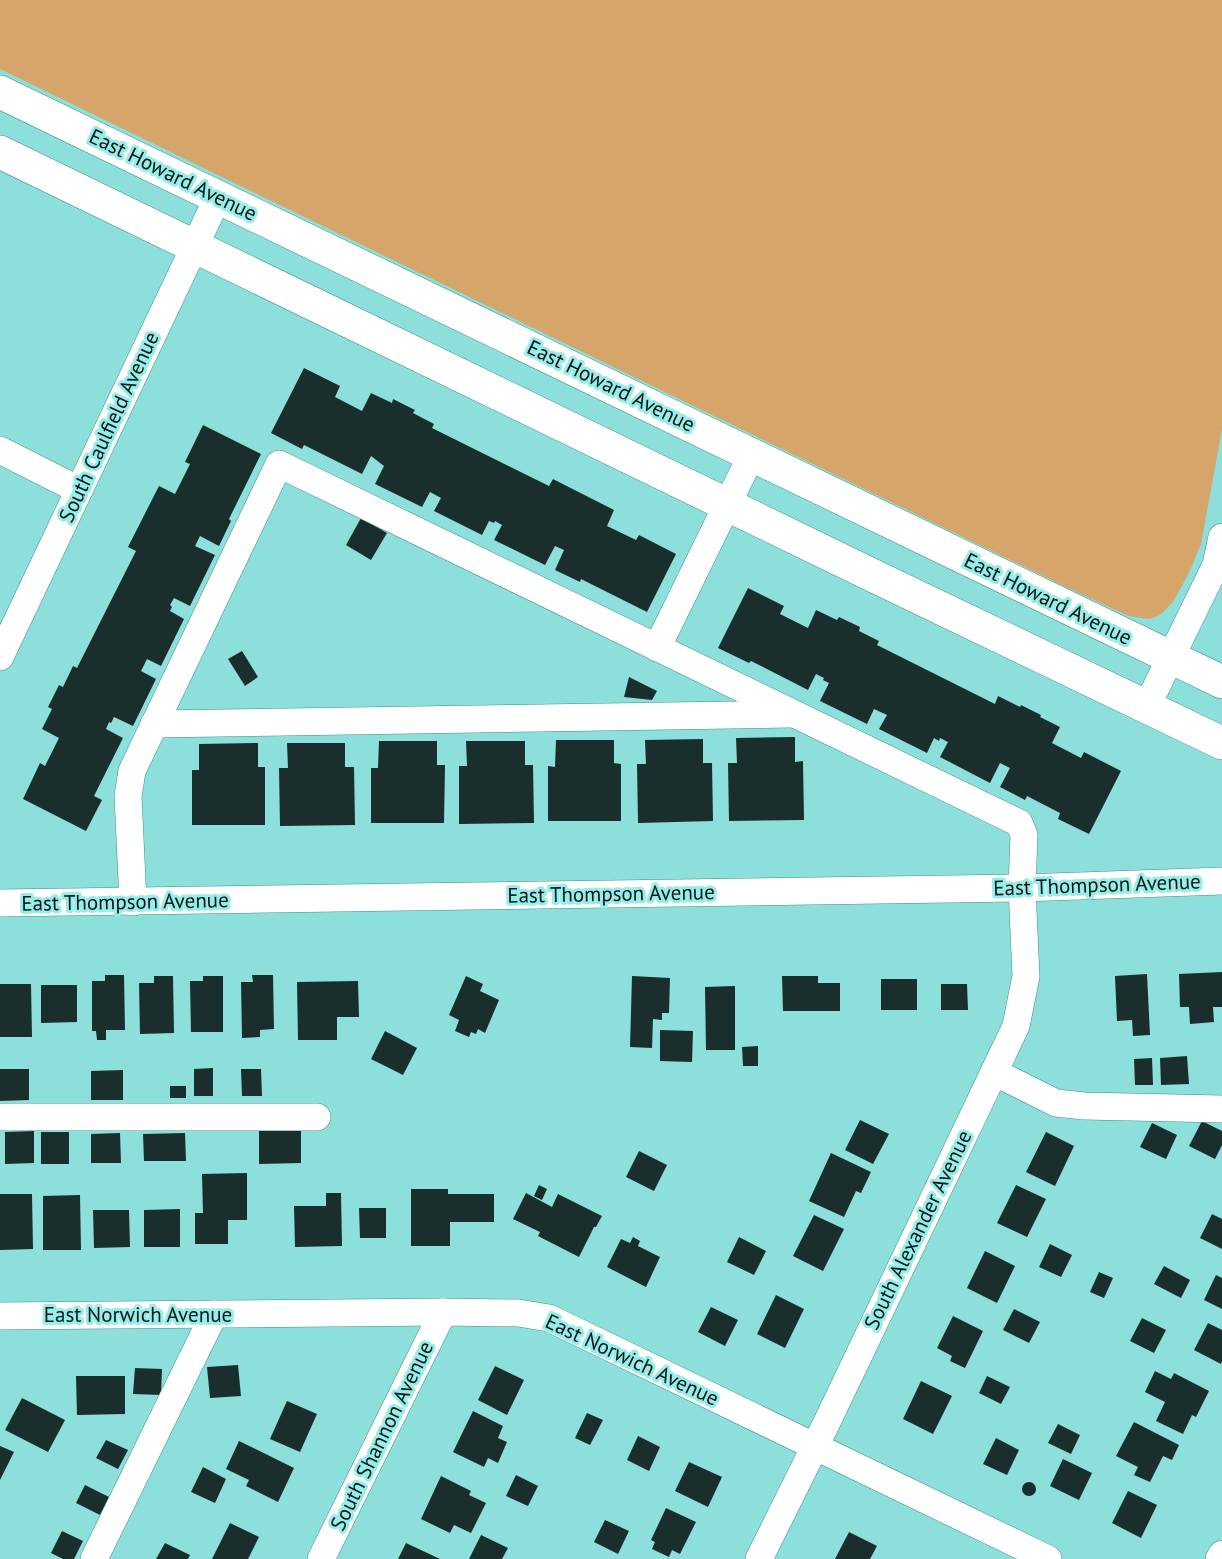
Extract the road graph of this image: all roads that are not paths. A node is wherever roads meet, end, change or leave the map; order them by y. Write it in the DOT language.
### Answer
graph roads {
  1 [pos="0,92"];
  2 [pos="0,152"];
  3 [pos="218,197"];
  4 [pos="194,246"];
  5 [pos="0,450"];
  6 [pos="753,454"];
  7 [pos="79,490"];
  8 [pos="728,505"];
  9 [pos="1222,537"];
  10 [pos="657,648"];
  11 [pos="0,657"];
  12 [pos="1170,658"];
  13 [pos="1222,682"];
  14 [pos="1147,706"];
  15 [pos="794,714"];
  16 [pos="154,724"];
  17 [pos="1222,743"];
  18 [pos="1222,881"];
  19 [pos="1022,888"];
  20 [pos="134,902"];
  21 [pos="0,903"];
  22 [pos="994,1072"];
  23 [pos="1222,1109"];
  24 [pos="0,1117"];
  25 [pos="317,1117"];
  26 [pos="443,1312"];
  27 [pos="214,1314"];
  28 [pos="0,1316"];
  29 [pos="814,1446"];
  30 [pos="1222,1554"];
  31 [pos="94,1559"];
  32 [pos="321,1559"];
  33 [pos="759,1559"];
  34 [pos="1048,1559"];
  35 [pos="1219,1559"];
  1 -- 3 [label="main road, East Howard Avenue"];
  2 -- 4 [label="main road"];
  3 -- 4 [label="street, South Caulfield Avenue"];
  3 -- 6 [label="main road, East Howard Avenue"];
  4 -- 7 [label="street, South Caulfield Avenue"];
  4 -- 8 [label="main road"];
  5 -- 7 [label="street"];
  6 -- 8 [label="street"];
  6 -- 12 [label="main road, East Howard Avenue"];
  7 -- 11 [label="street, South Caulfield Avenue"];
  8 -- 10 [label="street"];
  8 -- 14 [label="main road"];
  9 -- 12 [label="street"];
  10 -- 15 [label="street"];
  10 -- 16 [label="street"];
  12 -- 13 [label="main road, East Howard Avenue"];
  12 -- 14 [label="street"];
  14 -- 17 [label="main road"];
  15 -- 16 [label="street"];
  15 -- 19 [label="street, South Alexander Avenue"];
  16 -- 20 [label="street"];
  18 -- 19 [label="street, East Thompson Avenue"];
  19 -- 20 [label="street, East Thompson Avenue"];
  19 -- 22 [label="street, South Alexander Avenue"];
  20 -- 21 [label="street, East Thompson Avenue"];
  22 -- 23 [label="street"];
  22 -- 29 [label="street, South Alexander Avenue"];
  24 -- 25 [label="street"];
  26 -- 27 [label="street, East Norwich Avenue"];
  26 -- 29 [label="street, East Norwich Avenue"];
  26 -- 32 [label="street, South Shannon Avenue"];
  27 -- 28 [label="street, East Norwich Avenue"];
  27 -- 31 [label="street"];
  29 -- 33 [label="street, South Alexander Avenue"];
  29 -- 34 [label="street, East Norwich Avenue"];
  30 -- 35 [label="street"];
}
